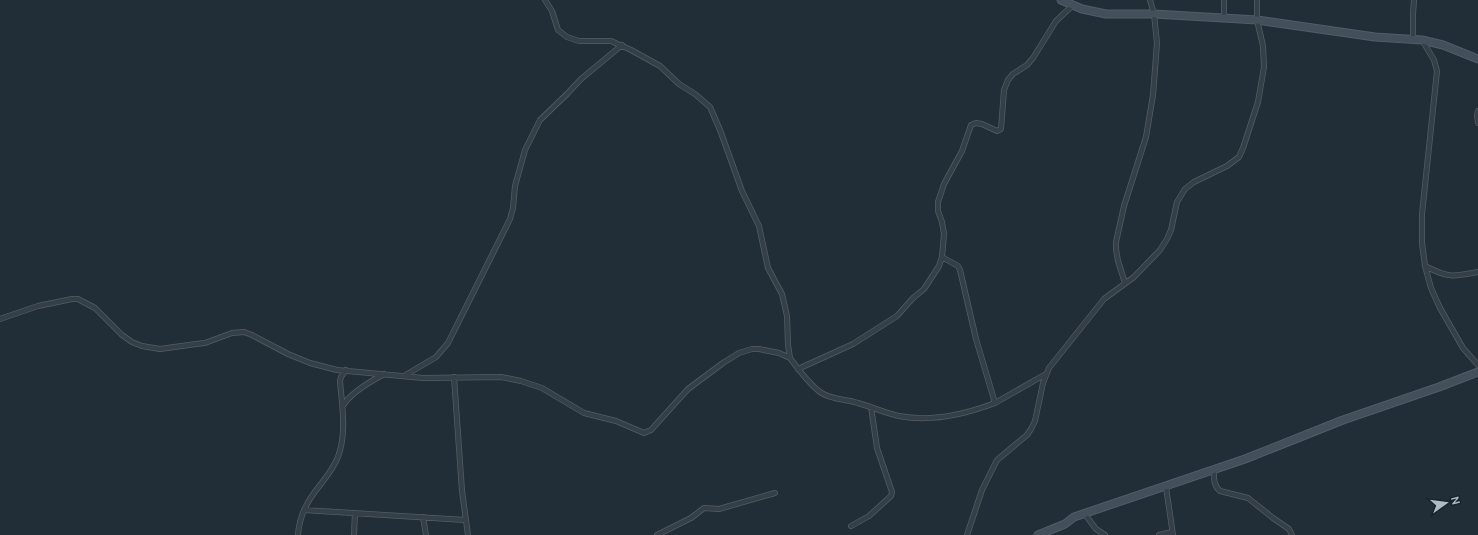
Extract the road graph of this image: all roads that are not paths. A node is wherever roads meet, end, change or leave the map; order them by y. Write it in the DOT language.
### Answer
graph roads {
  1 [pos="546,0"];
  2 [pos="1061,0"];
  3 [pos="1150,0"];
  4 [pos="1224,0"];
  5 [pos="1257,0"];
  6 [pos="1414,0"];
  7 [pos="1073,5"];
  8 [pos="1154,14"];
  9 [pos="1224,18"];
  10 [pos="1257,20"];
  11 [pos="1413,39"];
  12 [pos="1422,40"];
  13 [pos="622,45"];
  14 [pos="1478,59"];
  15 [pos="1478,111"];
  16 [pos="1478,122"];
  17 [pos="942,257"];
  18 [pos="1425,266"];
  19 [pos="1478,272"];
  20 [pos="1125,283"];
  21 [pos="0,319"];
  22 [pos="788,345"];
  23 [pos="779,352"];
  24 [pos="790,358"];
  25 [pos="1478,365"];
  26 [pos="798,369"];
  27 [pos="337,370"];
  28 [pos="346,370"];
  29 [pos="1478,372"];
  30 [pos="384,374"];
  31 [pos="1046,374"];
  32 [pos="404,376"];
  33 [pos="341,377"];
  34 [pos="454,377"];
  35 [pos="995,404"];
  36 [pos="343,407"];
  37 [pos="872,407"];
  38 [pos="1214,469"];
  39 [pos="1166,486"];
  40 [pos="775,493"];
  41 [pos="304,510"];
  42 [pos="355,512"];
  43 [pos="1084,513"];
  44 [pos="423,518"];
  45 [pos="466,520"];
  46 [pos="851,526"];
  47 [pos="1173,533"];
  48 [pos="298,535"];
  49 [pos="354,535"];
  50 [pos="426,535"];
  51 [pos="468,535"];
  52 [pos="657,535"];
  53 [pos="968,535"];
  54 [pos="1038,535"];
  55 [pos="1105,535"];
  56 [pos="1159,535"];
  57 [pos="1292,535"];
  1 -- 13 [label="street"];
  2 -- 7 [label="street"];
  3 -- 8 [label="street"];
  4 -- 9 [label="street"];
  5 -- 10 [label="street"];
  6 -- 11 [label="street"];
  7 -- 8 [label="street"];
  7 -- 17 [label="street"];
  8 -- 9 [label="street"];
  8 -- 20 [label="street"];
  9 -- 10 [label="street"];
  10 -- 11 [label="street"];
  10 -- 20 [label="street"];
  11 -- 12 [label="street"];
  12 -- 14 [label="street"];
  12 -- 18 [label="street"];
  13 -- 22 [label="street"];
  13 -- 32 [label="street"];
  15 -- 16 [label="street"];
  17 -- 26 [label="street"];
  17 -- 35 [label="street"];
  18 -- 19 [label="street"];
  18 -- 25 [label="street"];
  20 -- 31 [label="street"];
  21 -- 27 [label="street"];
  22 -- 23 [label="street"];
  22 -- 24 [label="street"];
  23 -- 24 [label="street"];
  23 -- 34 [label="street"];
  24 -- 26 [label="street"];
  26 -- 37 [label="street"];
  27 -- 28 [label="street"];
  27 -- 33 [label="street"];
  28 -- 30 [label="street"];
  28 -- 33 [label="street"];
  29 -- 38 [label="street"];
  30 -- 32 [label="street"];
  30 -- 36 [label="street"];
  31 -- 35 [label="street"];
  31 -- 53 [label="street"];
  32 -- 34 [label="street"];
  33 -- 36 [label="street"];
  34 -- 45 [label="street"];
  35 -- 37 [label="street"];
  36 -- 41 [label="street"];
  37 -- 46 [label="street"];
  38 -- 39 [label="street"];
  38 -- 57 [label="street"];
  39 -- 43 [label="street"];
  39 -- 47 [label="street"];
  40 -- 52 [label="street"];
  41 -- 42 [label="street"];
  41 -- 48 [label="street"];
  42 -- 44 [label="street"];
  42 -- 49 [label="street"];
  43 -- 54 [label="street"];
  43 -- 55 [label="street"];
  44 -- 45 [label="street"];
  44 -- 50 [label="street"];
  45 -- 51 [label="street"];
  47 -- 56 [label="street"];
}
